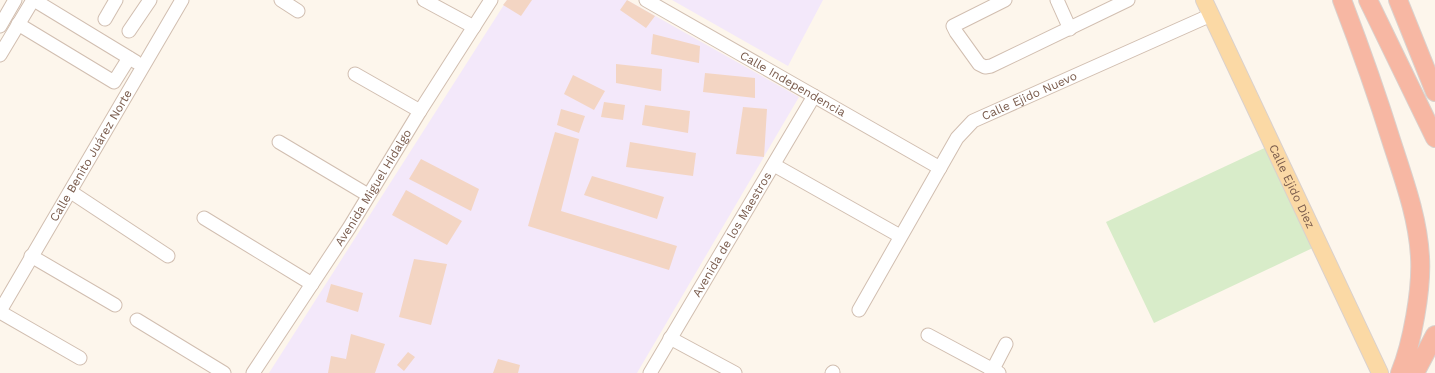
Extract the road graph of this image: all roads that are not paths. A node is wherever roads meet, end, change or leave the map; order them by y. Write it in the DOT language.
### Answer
graph roads {
  1 [pos="15,0"];
  2 [pos="33,0"];
  3 [pos="116,0"];
  4 [pos="150,0"];
  5 [pos="182,0"];
  6 [pos="280,0"];
  7 [pos="424,0"];
  8 [pos="491,0"];
  9 [pos="646,0"];
  10 [pos="1005,0"];
  11 [pos="1057,0"];
  12 [pos="1128,0"];
  13 [pos="1204,0"];
  14 [pos="1342,0"];
  15 [pos="1368,0"];
  16 [pos="1398,0"];
  17 [pos="298,11"];
  18 [pos="1211,15"];
  19 [pos="105,20"];
  20 [pos="18,24"];
  21 [pos="0,26"];
  22 [pos="474,27"];
  23 [pos="1070,28"];
  24 [pos="129,32"];
  25 [pos="0,55"];
  26 [pos="129,58"];
  27 [pos="144,67"];
  28 [pos="355,74"];
  29 [pos="1433,89"];
  30 [pos="814,96"];
  31 [pos="420,111"];
  32 [pos="1432,132"];
  33 [pos="279,142"];
  34 [pos="774,165"];
  35 [pos="940,168"];
  36 [pos="71,192"];
  37 [pos="368,195"];
  38 [pos="204,218"];
  39 [pos="900,236"];
  40 [pos="31,256"];
  41 [pos="168,256"];
  42 [pos="312,284"];
  43 [pos="115,305"];
  44 [pos="859,310"];
  45 [pos="0,311"];
  46 [pos="137,320"];
  47 [pos="928,335"];
  48 [pos="1435,335"];
  49 [pos="670,338"];
  50 [pos="1006,344"];
  51 [pos="80,358"];
  52 [pos="994,372"];
  53 [pos="224,373"];
  54 [pos="253,373"];
  55 [pos="650,373"];
  56 [pos="735,373"];
  57 [pos="1380,373"];
  58 [pos="1400,373"];
  59 [pos="1415,373"];
  1 -- 21 [label="street"];
  2 -- 20 [label="street"];
  2 -- 26 [label="street"];
  3 -- 19 [label="street"];
  4 -- 24 [label="street"];
  5 -- 27 [label="street, Calle Benito Juárez Norte"];
  6 -- 17 [label="street"];
  7 -- 22 [label="street"];
  8 -- 22 [label="street, Avenida Miguel Hidalgo"];
  9 -- 30 [label="street, Calle Independencia"];
  10 -- 23 [label="street"];
  11 -- 23 [label="street"];
  12 -- 23 [label="street"];
  13 -- 18 [label="main road, Calle Ejido Diez"];
  14 -- 58 [label="highway"];
  15 -- 32 [label="highway"];
  16 -- 29 [label="highway"];
  18 -- 35 [label="street, Calle Ejido Nuevo"];
  18 -- 57 [label="main road, Calle Ejido Diez"];
  20 -- 25 [label="street"];
  20 -- 26 [label="street"];
  22 -- 31 [label="street, Avenida Miguel Hidalgo"];
  26 -- 27 [label="street"];
  27 -- 36 [label="street, Calle Benito Juárez Norte"];
  28 -- 31 [label="street"];
  30 -- 34 [label="street, Avenida de los Maestros"];
  30 -- 35 [label="street, Calle Independencia"];
  31 -- 37 [label="street, Avenida Miguel Hidalgo"];
  33 -- 37 [label="street"];
  34 -- 39 [label="street"];
  34 -- 49 [label="street, Avenida de los Maestros"];
  35 -- 39 [label="street, Calle Ejido Nuevo"];
  36 -- 40 [label="street, Calle Benito Juárez Norte"];
  36 -- 41 [label="street"];
  37 -- 42 [label="street, Avenida Miguel Hidalgo"];
  38 -- 42 [label="street"];
  39 -- 44 [label="street, Calle Ejido Nuevo"];
  40 -- 43 [label="street"];
  40 -- 45 [label="street, Calle Benito Juárez Norte"];
  42 -- 54 [label="street, Avenida Miguel Hidalgo"];
  45 -- 51 [label="street"];
  46 -- 53 [label="street"];
  47 -- 52 [label="street"];
  48 -- 59 [label="highway"];
  49 -- 55 [label="street, Avenida de los Maestros"];
  49 -- 56 [label="street"];
  50 -- 52 [label="street"];
}
